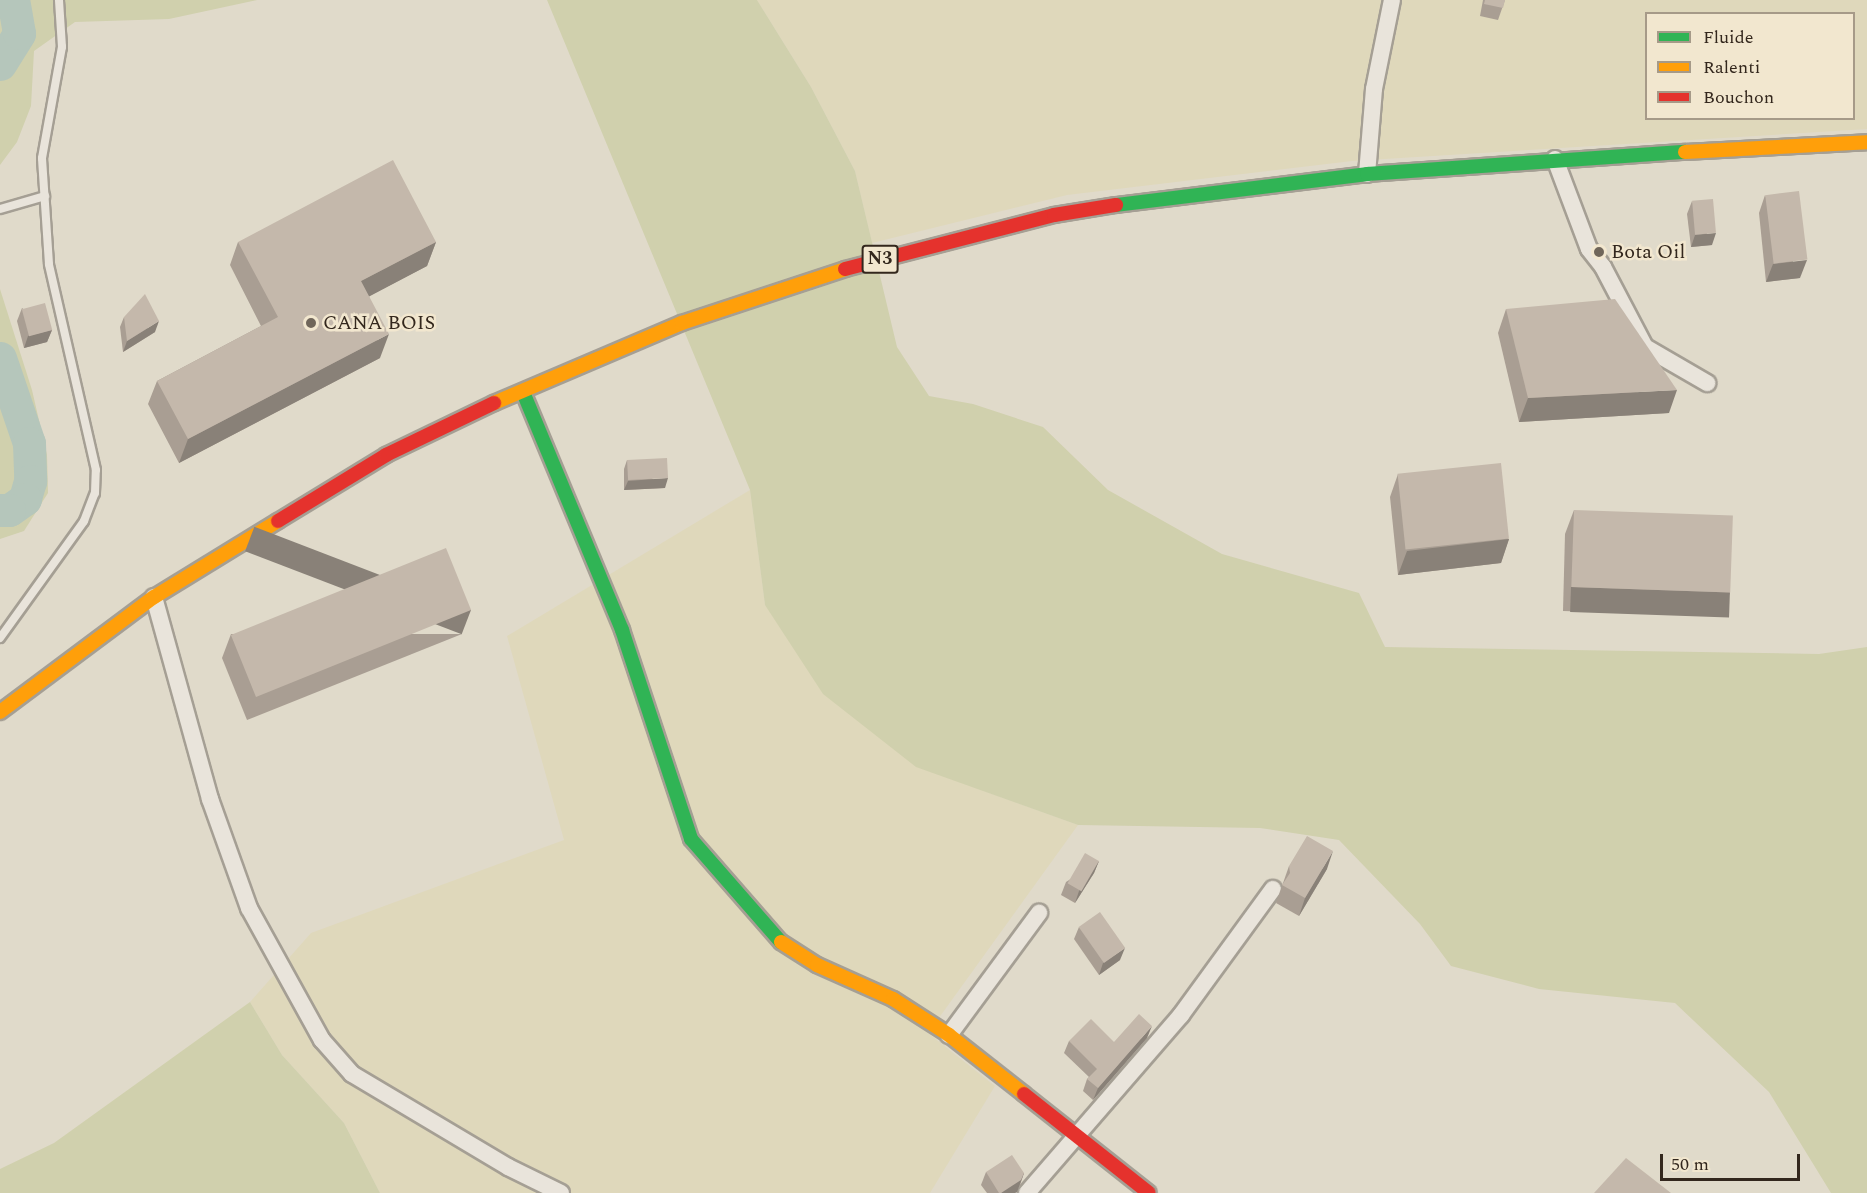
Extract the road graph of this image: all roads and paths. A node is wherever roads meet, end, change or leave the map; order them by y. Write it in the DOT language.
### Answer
graph roads {
  1 [pos="59,0"];
  2 [pos="1392,0"];
  3 [pos="1867,142"];
  4 [pos="1555,159"];
  5 [pos="1367,174"];
  6 [pos="45,196"];
  7 [pos="0,209"];
  8 [pos="1707,383"];
  9 [pos="523,392"];
  10 [pos="153,597"];
  11 [pos="0,638"];
  12 [pos="0,712"];
  13 [pos="1273,889"];
  14 [pos="1039,913"];
  15 [pos="949,1035"];
  16 [pos="1078,1138"];
  17 [pos="561,1193"];
  18 [pos="1027,1193"];
  19 [pos="1149,1193"];
  1 -- 6 [label="lane"];
  2 -- 5 [label="street"];
  3 -- 4 [label="main road, N3"];
  4 -- 5 [label="main road, N3"];
  4 -- 8 [label="street"];
  5 -- 9 [label="main road, N3"];
  6 -- 7 [label="lane"];
  6 -- 11 [label="lane"];
  9 -- 10 [label="main road, N3"];
  9 -- 15 [label="main road"];
  10 -- 12 [label="main road, N3"];
  10 -- 17 [label="street"];
  13 -- 16 [label="street"];
  14 -- 15 [label="street"];
  15 -- 16 [label="main road"];
  16 -- 18 [label="street"];
  16 -- 19 [label="main road"];
}
